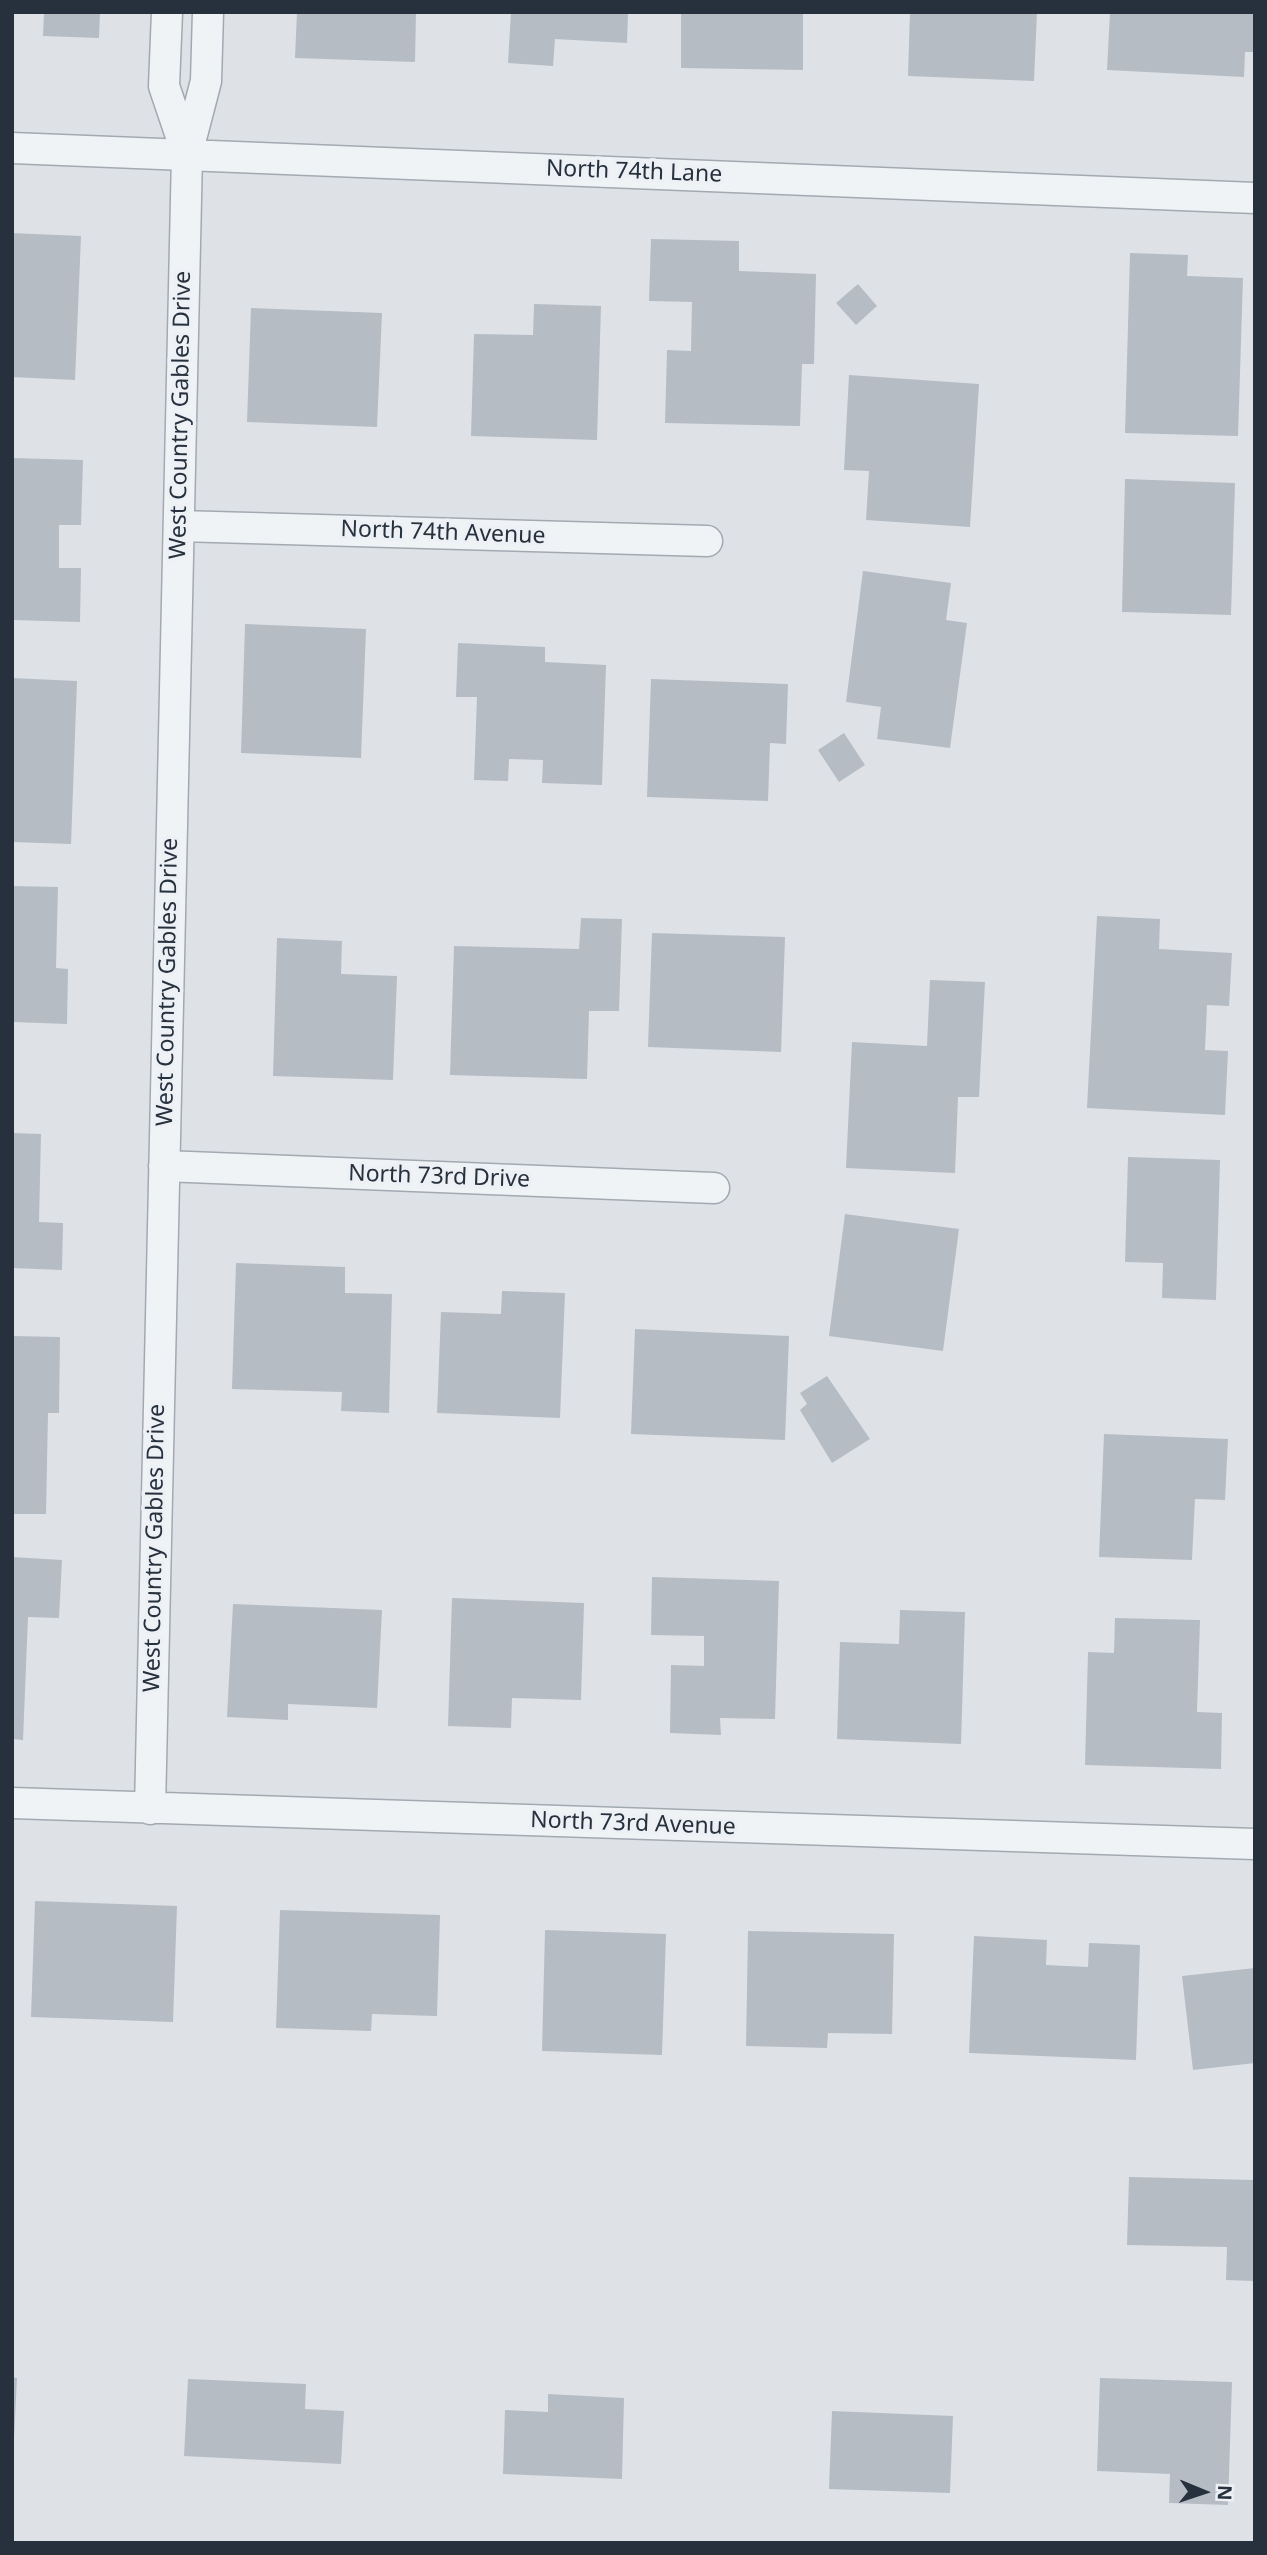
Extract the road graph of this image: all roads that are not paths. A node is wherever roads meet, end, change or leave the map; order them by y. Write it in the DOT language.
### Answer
graph roads {
  1 [pos="167,12"];
  2 [pos="208,12"];
  3 [pos="12,148"];
  4 [pos="187,154"];
  5 [pos="1255,198"];
  6 [pos="179,526"];
  7 [pos="707,541"];
  8 [pos="164,1166"];
  9 [pos="714,1188"];
  10 [pos="12,1803"];
  11 [pos="149,1809"];
  12 [pos="1255,1844"];
  1 -- 4 [label="street, West Country Gables Drive"];
  2 -- 4 [label="street, West Country Gables Drive"];
  3 -- 4 [label="street, North 74th Lane"];
  4 -- 5 [label="street, North 74th Lane"];
  4 -- 6 [label="street, West Country Gables Drive"];
  6 -- 7 [label="street, North 74th Avenue"];
  6 -- 8 [label="street, West Country Gables Drive"];
  8 -- 9 [label="street, North 73rd Drive"];
  8 -- 11 [label="street, West Country Gables Drive"];
  10 -- 11 [label="street, North 73rd Avenue"];
  11 -- 12 [label="street, North 73rd Avenue"];
}
